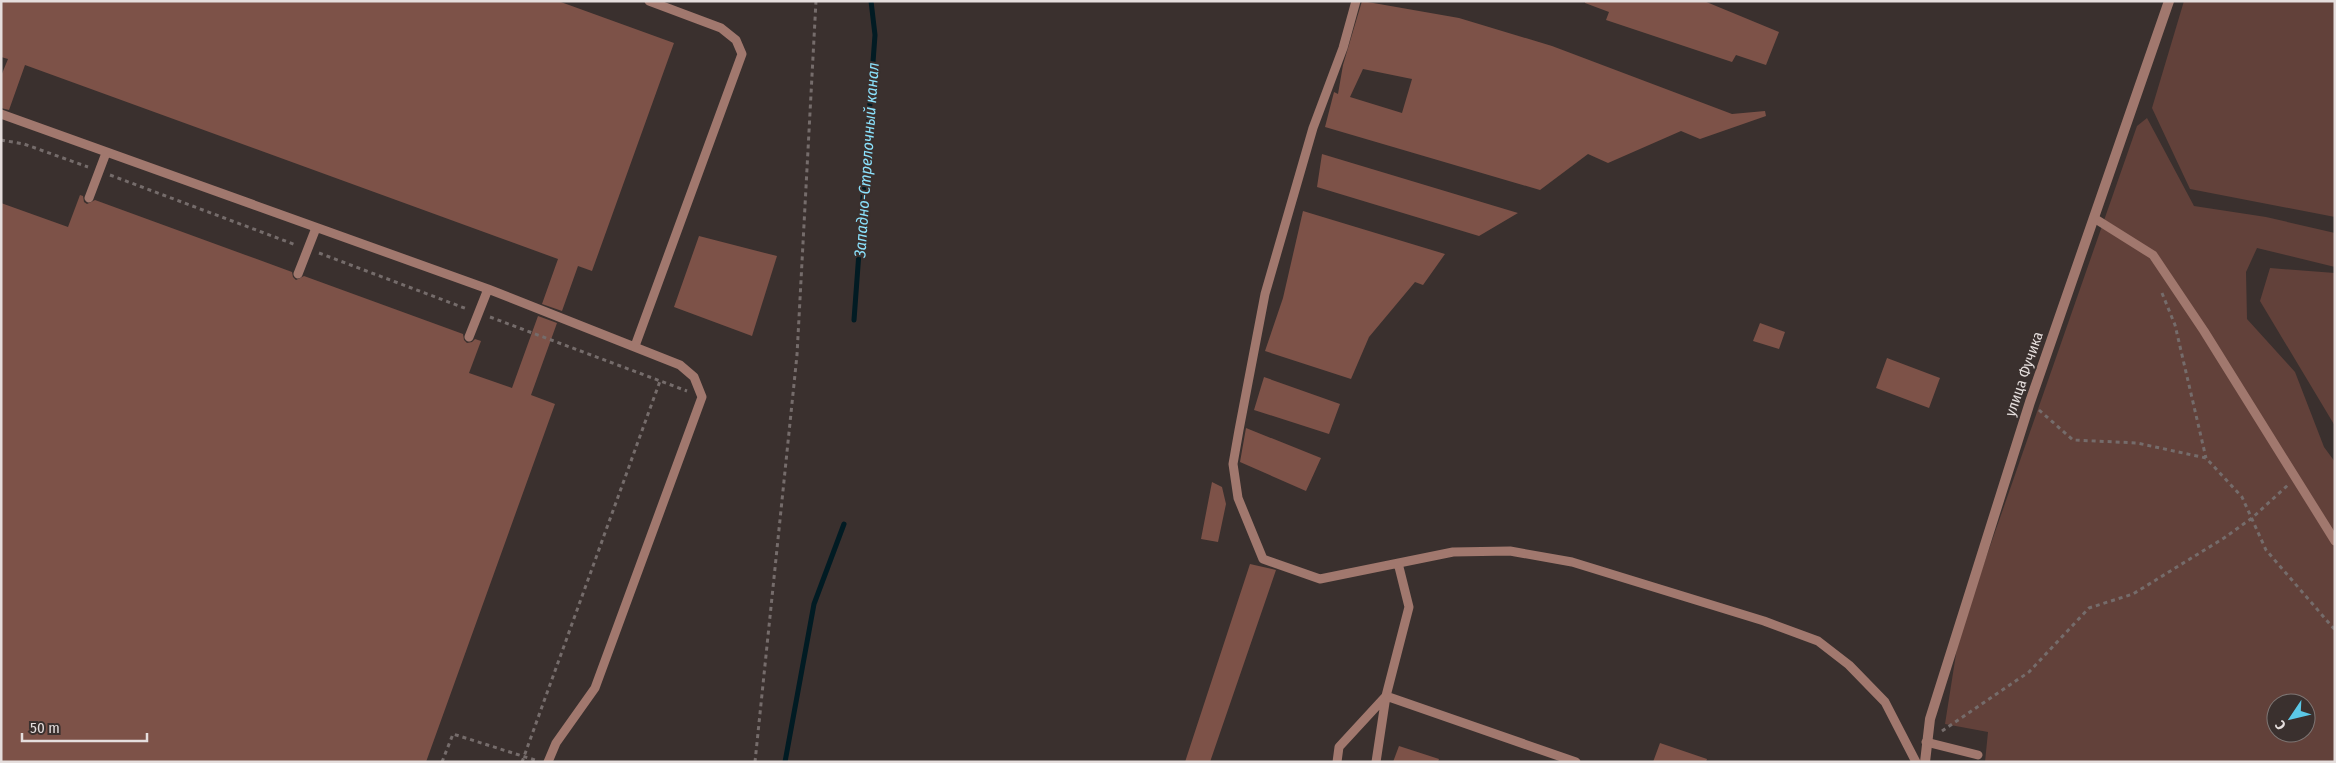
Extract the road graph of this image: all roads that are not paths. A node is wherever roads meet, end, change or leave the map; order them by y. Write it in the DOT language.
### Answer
graph roads {
  1 [pos="649,1"];
  2 [pos="1356,1"];
  3 [pos="2168,1"];
  4 [pos="1,114"];
  5 [pos="106,153"];
  6 [pos="89,198"];
  7 [pos="2094,218"];
  8 [pos="316,228"];
  9 [pos="298,274"];
  10 [pos="488,290"];
  11 [pos="470,337"];
  12 [pos="635,346"];
  13 [pos="2335,541"];
  14 [pos="1398,563"];
  15 [pos="1386,696"];
  16 [pos="1926,742"];
  17 [pos="1978,756"];
  18 [pos="548,762"];
  19 [pos="1336,762"];
  20 [pos="1376,762"];
  21 [pos="1576,762"];
  22 [pos="1916,762"];
  23 [pos="1925,762"];
  1 -- 12 [label="lane"];
  2 -- 14 [label="lane"];
  3 -- 7 [label="street, улица Фучика"];
  4 -- 5 [label="lane"];
  5 -- 6 [label="lane"];
  5 -- 8 [label="lane"];
  7 -- 13 [label="lane"];
  7 -- 16 [label="street, улица Фучика"];
  8 -- 9 [label="lane"];
  8 -- 10 [label="lane"];
  10 -- 11 [label="lane"];
  10 -- 12 [label="lane"];
  12 -- 18 [label="lane"];
  14 -- 15 [label="lane"];
  14 -- 22 [label="lane"];
  15 -- 19 [label="lane"];
  15 -- 20 [label="lane"];
  15 -- 21 [label="lane"];
  16 -- 17 [label="lane"];
  16 -- 23 [label="street, улица Фучика"];
}
